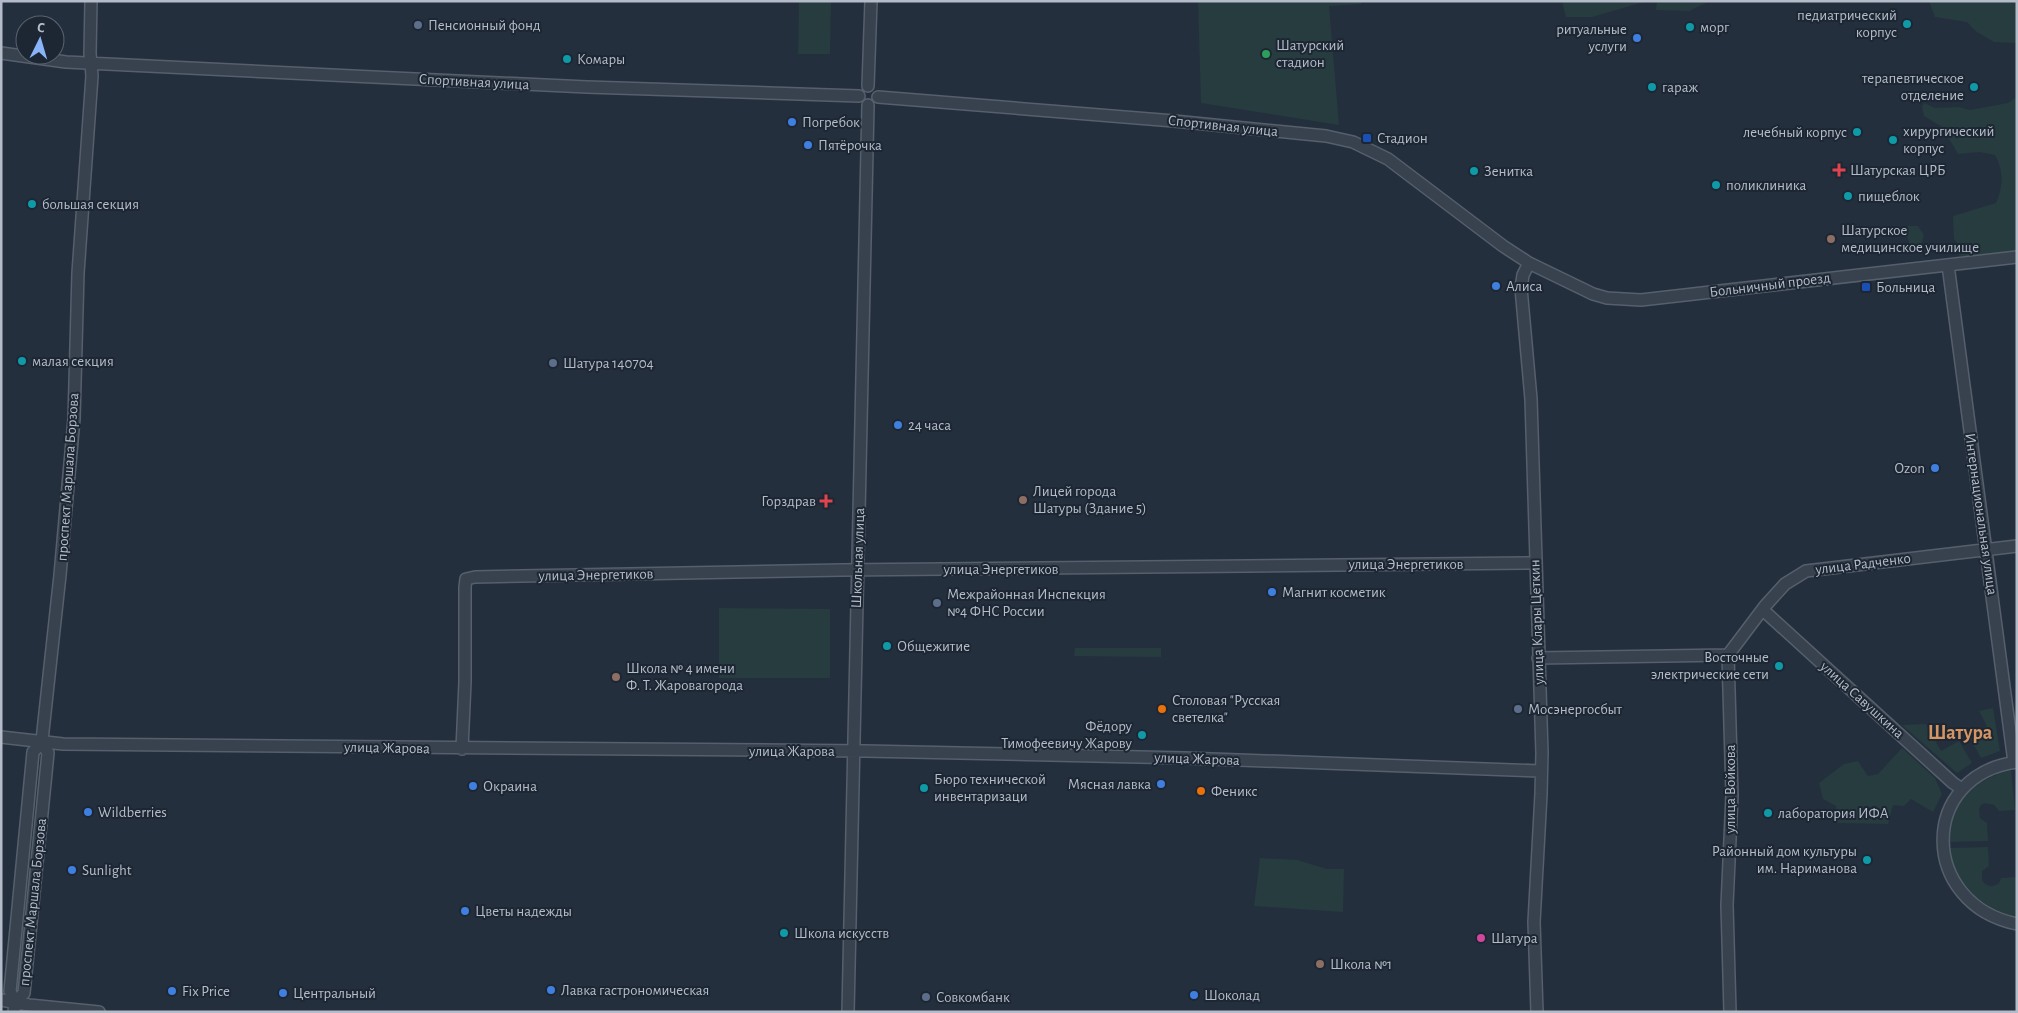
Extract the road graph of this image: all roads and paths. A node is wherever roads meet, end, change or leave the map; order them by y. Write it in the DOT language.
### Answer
graph roads {
  1 [pos="91,1"];
  2 [pos="871,1"];
  3 [pos="1,53"];
  4 [pos="90,63"];
  5 [pos="868,86"];
  6 [pos="859,96"];
  7 [pos="878,97"];
  8 [pos="868,105"];
  9 [pos="2017,257"];
  10 [pos="1529,263"];
  11 [pos="1948,265"];
  12 [pos="2017,546"];
  13 [pos="1986,550"];
  14 [pos="1535,563"];
  15 [pos="857,570"];
  16 [pos="1763,610"];
  17 [pos="1728,656"];
  18 [pos="1538,658"];
  19 [pos="1,736"];
  20 [pos="42,742"];
  21 [pos="462,749"];
  22 [pos="855,751"];
  23 [pos="2015,762"];
  24 [pos="1541,770"];
  25 [pos="1962,789"];
  26 [pos="2017,924"];
  27 [pos="1,1000"];
  28 [pos="15,1007"];
  29 [pos="99,1012"];
  30 [pos="848,1012"];
  31 [pos="1537,1012"];
  32 [pos="1730,1012"];
  1 -- 4 [label="street, проспект Маршала Борзова"];
  2 -- 5 [label="street"];
  3 -- 4 [label="street, Спортивная улица"];
  4 -- 6 [label="street, Спортивная улица"];
  4 -- 20 [label="street, проспект Маршала Борзова"];
  5 -- 6 [label="street"];
  5 -- 7 [label="street"];
  6 -- 8 [label="street"];
  7 -- 8 [label="street"];
  7 -- 10 [label="street, Спортивная улица"];
  8 -- 15 [label="street, Школьная улица"];
  9 -- 11 [label="street, Больничный проезд"];
  10 -- 11 [label="street, Больничный проезд"];
  10 -- 14 [label="street, улица Клары Цеткин"];
  11 -- 13 [label="street, Интернациональная улица"];
  12 -- 13 [label="street, улица Радченко"];
  13 -- 16 [label="street, улица Радченко"];
  13 -- 23 [label="street, Интернациональная улица"];
  14 -- 15 [label="street, улица Энергетиков"];
  14 -- 18 [label="street, улица Клары Цеткин"];
  15 -- 21 [label="street, улица Энергетиков"];
  15 -- 22 [label="street, Школьная улица"];
  16 -- 17 [label="street, улица Радченко"];
  16 -- 25 [label="street, улица Савушкина"];
  17 -- 18 [label="street"];
  17 -- 32 [label="street, улица Войкова"];
  18 -- 24 [label="street, улица Клары Цеткин"];
  19 -- 20 [label="street, улица Жарова"];
  20 -- 21 [label="street, улица Жарова"];
  20 -- 28 [label="street, проспект Маршала Борзова"];
  21 -- 22 [label="street, улица Жарова"];
  22 -- 24 [label="street, улица Жарова"];
  22 -- 30 [label="street, Школьная улица"];
  23 -- 25 [label="street"];
  24 -- 31 [label="street, улица Клары Цеткин"];
  25 -- 26 [label="street"];
  27 -- 28 [label="street"];
  28 -- 29 [label="street"];
}
